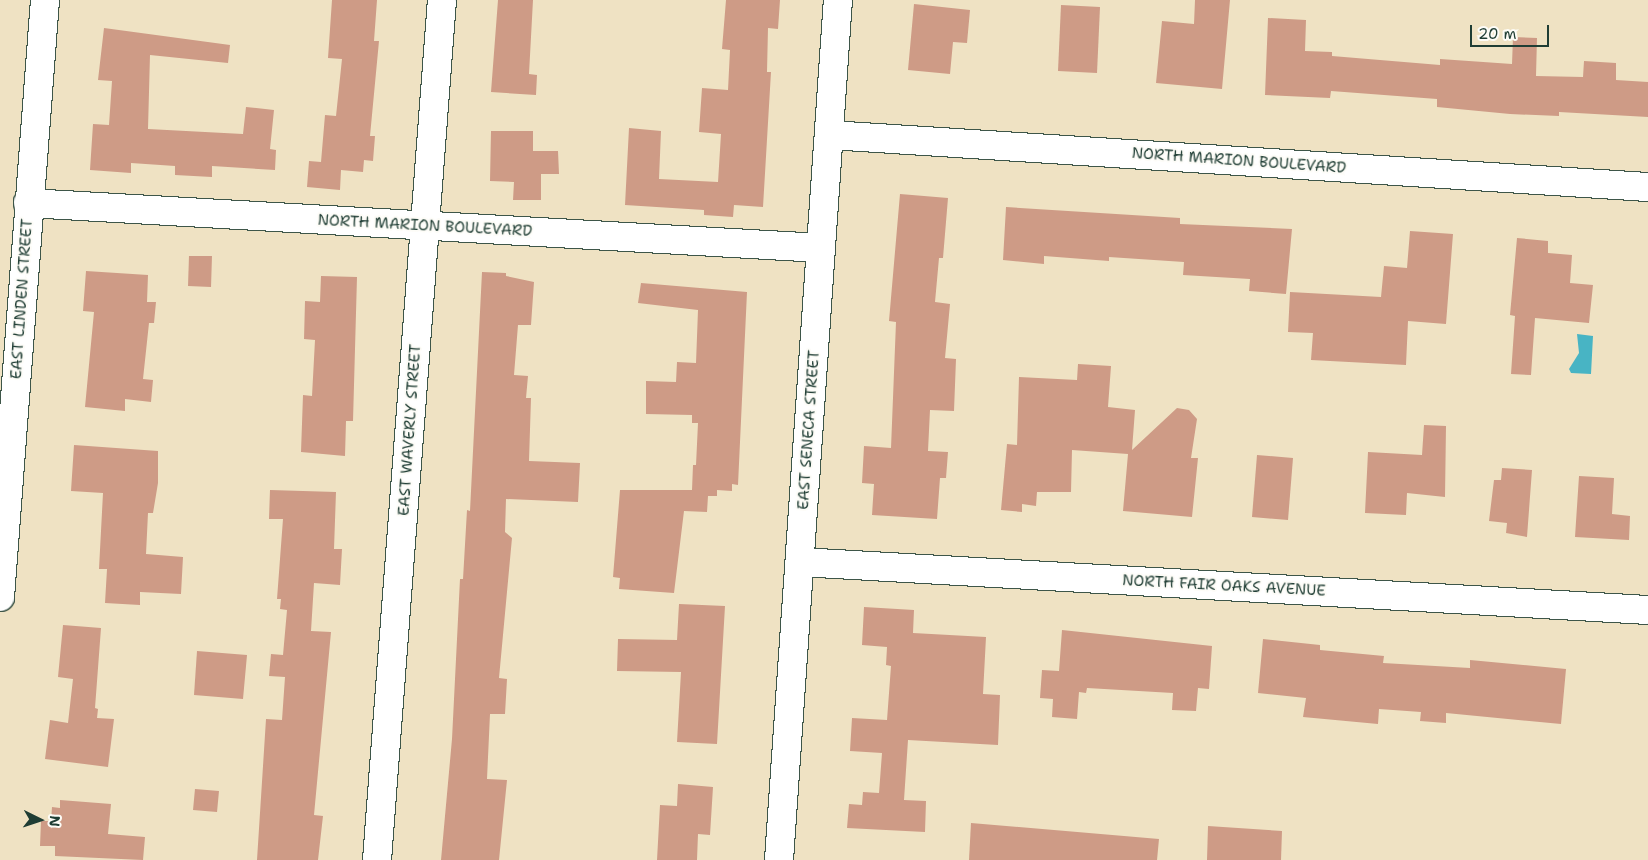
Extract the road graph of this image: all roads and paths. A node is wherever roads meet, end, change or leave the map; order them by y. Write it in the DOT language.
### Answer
graph roads {
  1 [pos="45,0"];
  2 [pos="442,0"];
  3 [pos="838,0"];
  4 [pos="830,135"];
  5 [pos="1648,187"];
  6 [pos="28,202"];
  7 [pos="425,227"];
  8 [pos="821,248"];
  9 [pos="10,335"];
  10 [pos="800,562"];
  11 [pos="0,597"];
  12 [pos="1648,610"];
  13 [pos="377,860"];
  14 [pos="779,860"];
  1 -- 6 [label="street, EAST LINDEN STREET"];
  2 -- 7 [label="street, EAST WAVERLY STREET"];
  3 -- 4 [label="street, EAST SENECA STREET"];
  4 -- 5 [label="street, NORTH MARION BOULEVARD"];
  4 -- 8 [label="street, EAST SENECA STREET"];
  6 -- 7 [label="street, NORTH MARION BOULEVARD"];
  6 -- 9 [label="street, EAST LINDEN STREET"];
  7 -- 8 [label="street, NORTH MARION BOULEVARD"];
  7 -- 13 [label="street, EAST WAVERLY STREET"];
  8 -- 10 [label="street, EAST SENECA STREET"];
  9 -- 11 [label="street, EAST LINDEN STREET"];
  10 -- 12 [label="street, NORTH FAIR OAKS AVENUE"];
  10 -- 14 [label="street, EAST SENECA STREET"];
}
